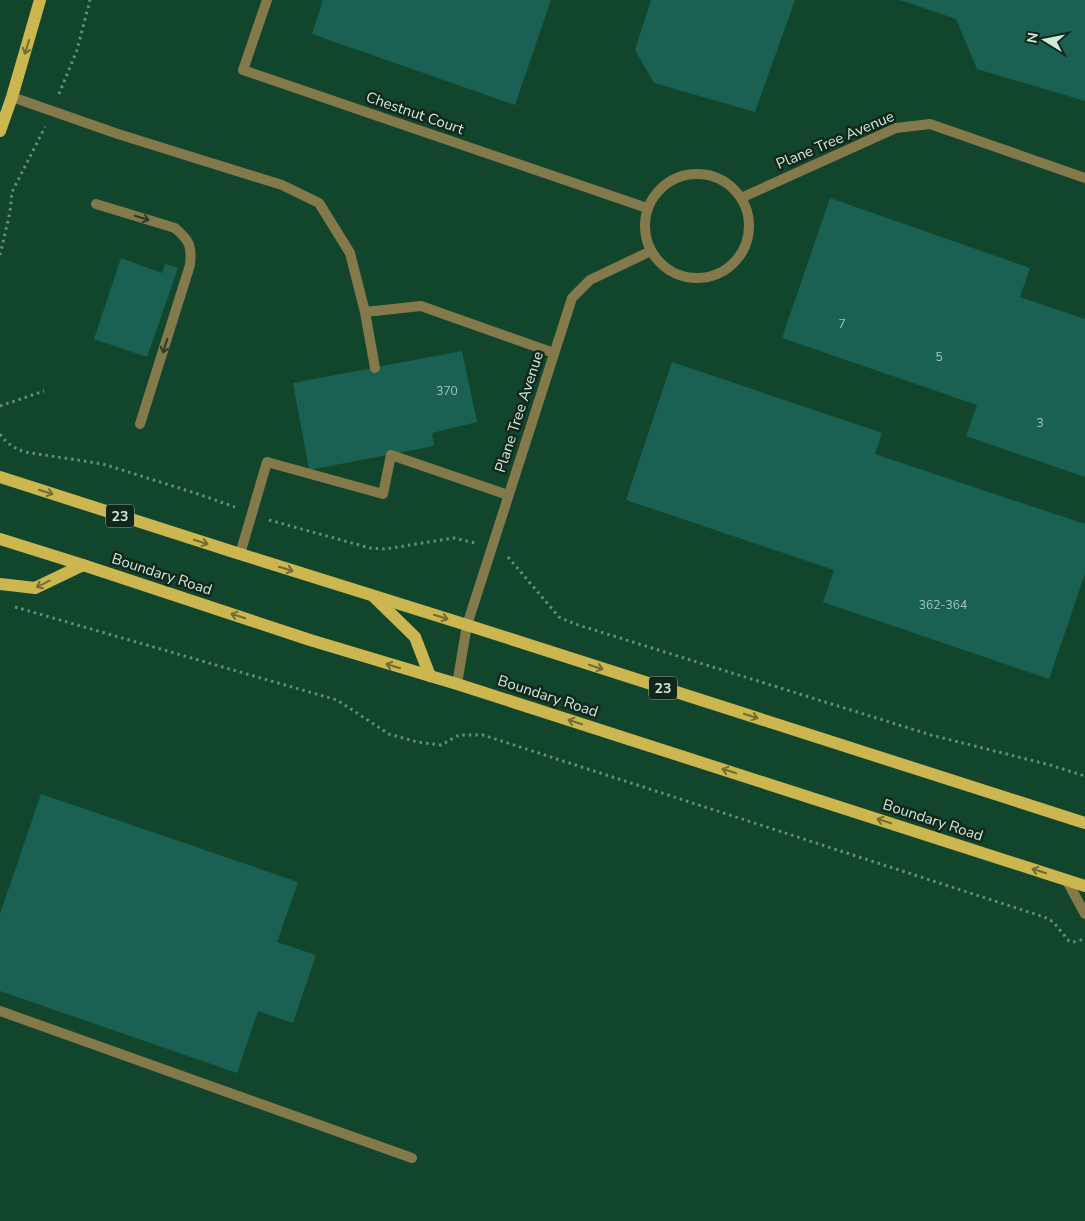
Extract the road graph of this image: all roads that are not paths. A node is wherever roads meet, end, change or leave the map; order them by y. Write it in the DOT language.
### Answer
graph roads {
  1 [pos="40,0"];
  2 [pos="267,0"];
  3 [pos="12,97"];
  4 [pos="0,131"];
  5 [pos="1085,178"];
  6 [pos="741,198"];
  7 [pos="96,204"];
  8 [pos="647,208"];
  9 [pos="651,251"];
  10 [pos="365,312"];
  11 [pos="554,353"];
  12 [pos="375,368"];
  13 [pos="140,424"];
  14 [pos="0,477"];
  15 [pos="508,495"];
  16 [pos="0,539"];
  17 [pos="240,554"];
  18 [pos="83,565"];
  19 [pos="0,584"];
  20 [pos="372,596"];
  21 [pos="467,625"];
  22 [pos="430,676"];
  23 [pos="457,684"];
  24 [pos="1085,823"];
  25 [pos="1066,880"];
  26 [pos="1085,886"];
  27 [pos="1085,914"];
  28 [pos="0,1012"];
  29 [pos="412,1158"];
  1 -- 3 [label="main road, one-way"];
  2 -- 8 [label="street, Chestnut Court"];
  3 -- 4 [label="main road"];
  3 -- 10 [label="street"];
  5 -- 6 [label="street, Plane Tree Avenue"];
  6 -- 8 [label="street"];
  6 -- 9 [label="street"];
  7 -- 13 [label="street, one-way"];
  8 -- 9 [label="street"];
  9 -- 11 [label="street, Plane Tree Avenue"];
  10 -- 11 [label="street"];
  10 -- 12 [label="street"];
  11 -- 15 [label="street, Plane Tree Avenue"];
  14 -- 17 [label="main road, 23, one-way"];
  15 -- 17 [label="street"];
  15 -- 21 [label="street, Plane Tree Avenue"];
  16 -- 18 [label="main road, Boundary Road"];
  17 -- 20 [label="main road, 23, one-way"];
  18 -- 19 [label="main road, one-way"];
  22 -- 18 [label="main road, Boundary Road, one-way"];
  20 -- 21 [label="main road, 23, one-way"];
  20 -- 22 [label="main road"];
  21 -- 23 [label="street, Plane Tree Avenue"];
  21 -- 24 [label="main road, 23, one-way"];
  22 -- 23 [label="main road, Boundary Road"];
  25 -- 23 [label="main road, Boundary Road, one-way"];
  25 -- 26 [label="main road, Boundary Road"];
  25 -- 27 [label="street"];
  28 -- 29 [label="street"];
}
